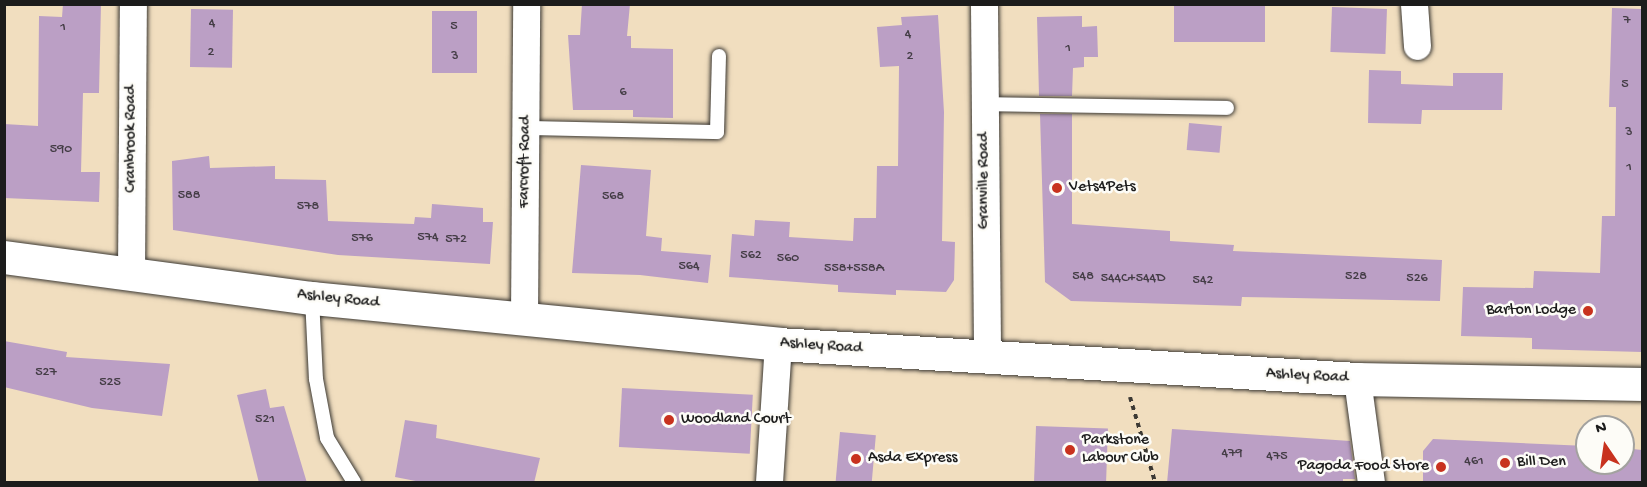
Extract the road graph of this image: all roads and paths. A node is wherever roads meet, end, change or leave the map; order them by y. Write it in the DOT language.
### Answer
graph roads {
  1 [pos="133,4"];
  2 [pos="526,4"];
  3 [pos="984,4"];
  4 [pos="1414,4"];
  5 [pos="1417,46"];
  6 [pos="718,56"];
  7 [pos="984,104"];
  8 [pos="1227,108"];
  9 [pos="526,128"];
  10 [pos="4,257"];
  11 [pos="131,274"];
  12 [pos="312,298"];
  13 [pos="524,320"];
  14 [pos="778,344"];
  15 [pos="987,358"];
  16 [pos="1126,367"];
  17 [pos="1357,379"];
  18 [pos="1642,384"];
  19 [pos="354,483"];
  20 [pos="769,483"];
  21 [pos="1155,483"];
  22 [pos="1371,483"];
  1 -- 11 [label="street, Cranbrook Road"];
  2 -- 9 [label="street, Farcroft Road"];
  3 -- 7 [label="street, Granville Road"];
  4 -- 5 [label="street"];
  6 -- 9 [label="lane"];
  7 -- 8 [label="lane"];
  7 -- 15 [label="street, Granville Road"];
  9 -- 13 [label="street, Farcroft Road"];
  10 -- 11 [label="main road, Ashley Road"];
  11 -- 12 [label="main road, Ashley Road"];
  12 -- 13 [label="main road, Ashley Road"];
  12 -- 19 [label="lane"];
  13 -- 14 [label="main road, Ashley Road"];
  14 -- 15 [label="main road, Ashley Road"];
  14 -- 20 [label="street"];
  15 -- 16 [label="main road, Ashley Road"];
  16 -- 17 [label="main road, Ashley Road"];
  16 -- 21 [label="path"];
  17 -- 18 [label="main road, Ashley Road"];
  17 -- 22 [label="street"];
}
